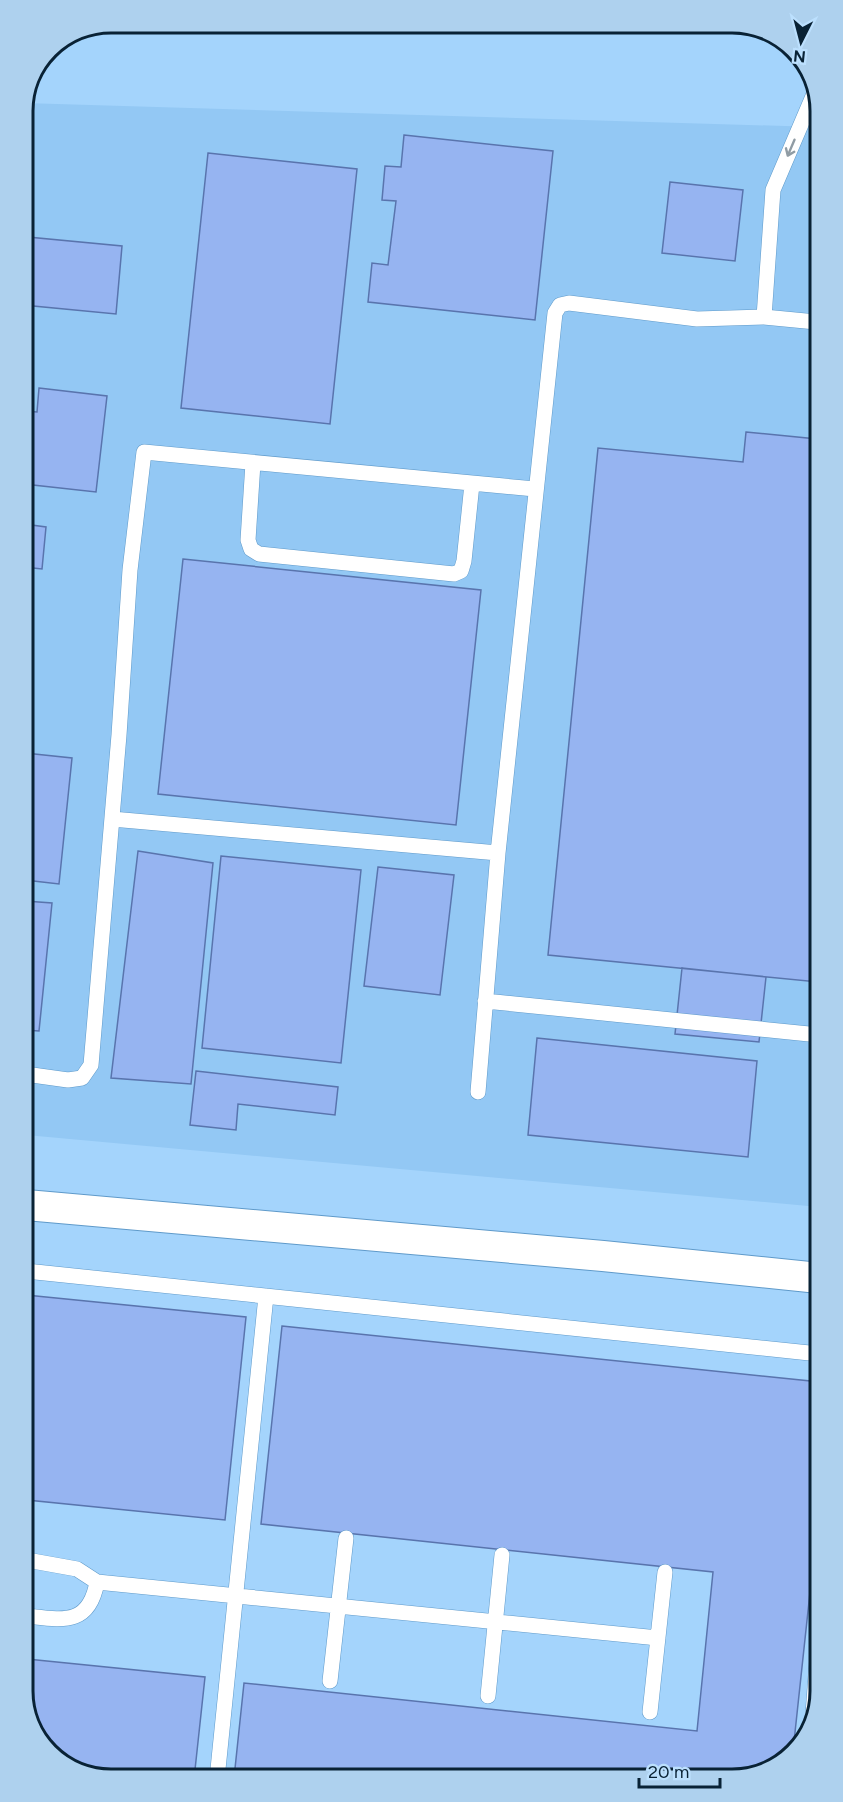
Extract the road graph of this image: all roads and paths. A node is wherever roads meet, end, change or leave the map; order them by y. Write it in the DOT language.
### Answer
graph roads {
  1 [pos="809,105"];
  2 [pos="764,317"];
  3 [pos="810,321"];
  4 [pos="253,463"];
  5 [pos="472,484"];
  6 [pos="535,489"];
  7 [pos="112,819"];
  8 [pos="498,853"];
  9 [pos="485,1001"];
  10 [pos="810,1034"];
  11 [pos="33,1075"];
  12 [pos="478,1092"];
  13 [pos="33,1206"];
  14 [pos="33,1272"];
  15 [pos="810,1277"];
  16 [pos="266,1296"];
  17 [pos="810,1353"];
  18 [pos="346,1538"];
  19 [pos="502,1555"];
  20 [pos="33,1561"];
  21 [pos="665,1572"];
  22 [pos="97,1582"];
  23 [pos="234,1596"];
  24 [pos="338,1606"];
  25 [pos="33,1616"];
  26 [pos="496,1622"];
  27 [pos="658,1638"];
  28 [pos="330,1681"];
  29 [pos="488,1696"];
  30 [pos="650,1712"];
  31 [pos="218,1769"];
  1 -- 2 [label="lane, one-way"];
  2 -- 3 [label="lane"];
  2 -- 6 [label="lane"];
  4 -- 5 [label="lane"];
  4 -- 5 [label="lane"];
  4 -- 7 [label="lane"];
  5 -- 6 [label="lane"];
  6 -- 8 [label="lane"];
  7 -- 8 [label="lane"];
  7 -- 11 [label="lane"];
  8 -- 9 [label="lane"];
  9 -- 10 [label="lane"];
  9 -- 12 [label="lane"];
  13 -- 15 [label="street"];
  14 -- 16 [label="lane"];
  16 -- 17 [label="lane"];
  16 -- 23 [label="lane"];
  18 -- 24 [label="lane"];
  19 -- 26 [label="lane"];
  20 -- 22 [label="lane"];
  21 -- 27 [label="lane"];
  22 -- 23 [label="lane"];
  22 -- 25 [label="lane"];
  23 -- 24 [label="lane"];
  23 -- 31 [label="lane"];
  24 -- 26 [label="lane"];
  24 -- 28 [label="lane"];
  26 -- 27 [label="lane"];
  26 -- 29 [label="lane"];
  27 -- 30 [label="lane"];
}
